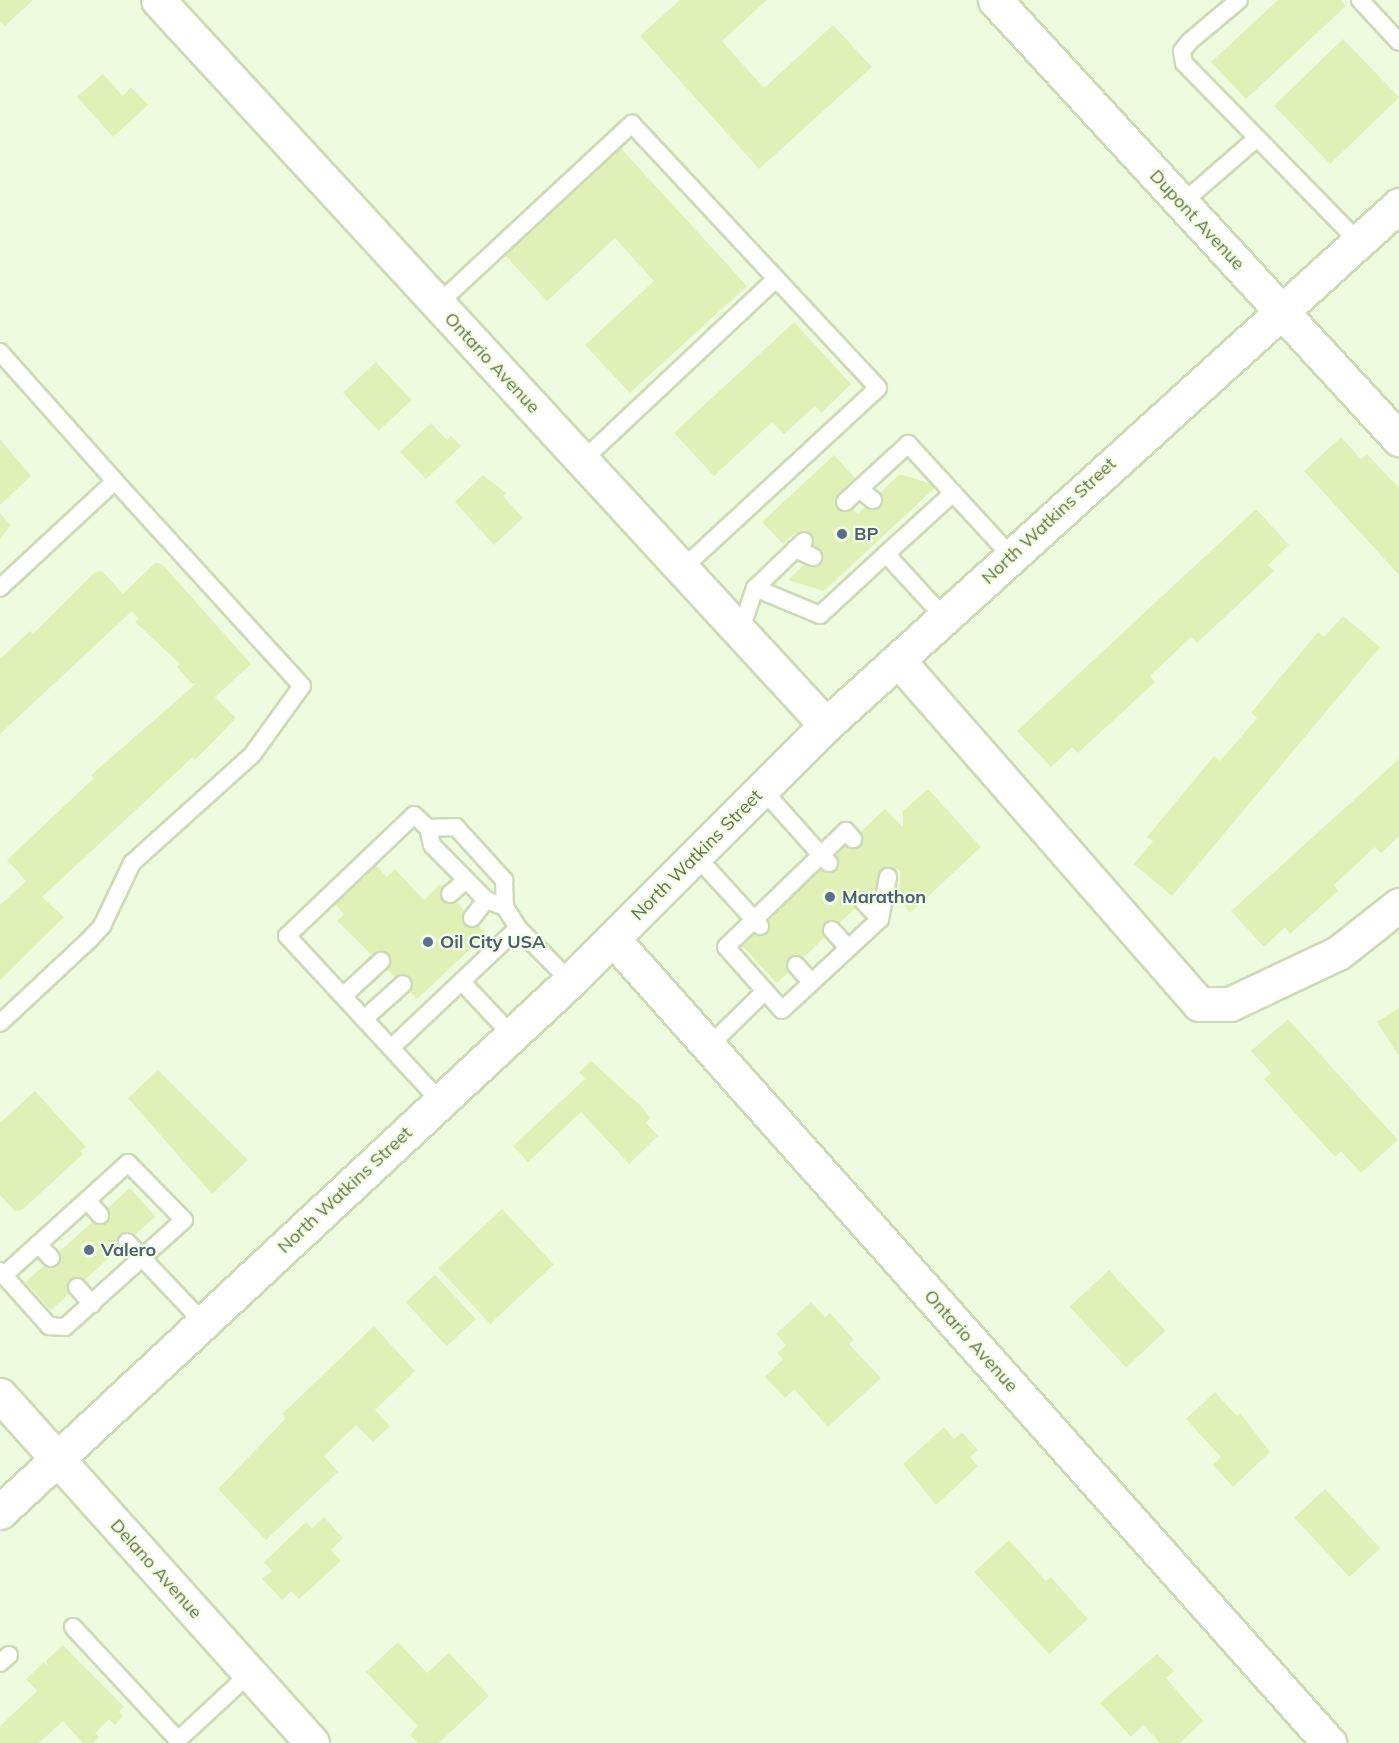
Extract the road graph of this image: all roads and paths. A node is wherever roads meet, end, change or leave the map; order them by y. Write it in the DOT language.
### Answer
graph roads {
  1 [pos="158,0"];
  2 [pos="995,0"];
  3 [pos="1239,0"];
  4 [pos="1360,0"];
  5 [pos="1399,42"];
  6 [pos="1257,138"];
  7 [pos="1182,204"];
  8 [pos="1399,205"];
  9 [pos="1358,240"];
  10 [pos="776,279"];
  11 [pos="438,304"];
  12 [pos="1279,309"];
  13 [pos="0,352"];
  14 [pos="1399,439"];
  15 [pos="582,461"];
  16 [pos="115,481"];
  17 [pos="859,489"];
  18 [pos="952,493"];
  19 [pos="873,500"];
  20 [pos="845,502"];
  21 [pos="907,514"];
  22 [pos="924,520"];
  23 [pos="886,548"];
  24 [pos="1011,556"];
  25 [pos="813,557"];
  26 [pos="682,569"];
  27 [pos="0,588"];
  28 [pos="755,588"];
  29 [pos="944,617"];
  30 [pos="740,632"];
  31 [pos="898,660"];
  32 [pos="826,725"];
  33 [pos="763,790"];
  34 [pos="428,828"];
  35 [pos="854,839"];
  36 [pos="696,856"];
  37 [pos="825,859"];
  38 [pos="888,877"];
  39 [pos="466,880"];
  40 [pos="450,894"];
  41 [pos="486,900"];
  42 [pos="863,901"];
  43 [pos="1399,905"];
  44 [pos="505,907"];
  45 [pos="472,918"];
  46 [pos="880,920"];
  47 [pos="758,923"];
  48 [pos="518,928"];
  49 [pos="832,930"];
  50 [pos="613,939"];
  51 [pos="848,948"];
  52 [pos="381,961"];
  53 [pos="796,965"];
  54 [pos="570,981"];
  55 [pos="462,982"];
  56 [pos="812,982"];
  57 [pos="403,984"];
  58 [pos="765,991"];
  59 [pos="343,996"];
  60 [pos="364,1019"];
  61 [pos="0,1023"];
  62 [pos="511,1034"];
  63 [pos="708,1047"];
  64 [pos="391,1048"];
  65 [pos="440,1101"];
  66 [pos="87,1200"];
  67 [pos="100,1215"];
  68 [pos="126,1242"];
  69 [pos="38,1244"];
  70 [pos="51,1258"];
  71 [pos="141,1259"];
  72 [pos="2,1273"];
  73 [pos="77,1287"];
  74 [pos="92,1304"];
  75 [pos="204,1323"];
  76 [pos="0,1395"];
  77 [pos="58,1460"];
  78 [pos="0,1512"];
  79 [pos="73,1627"];
  80 [pos="250,1673"];
  81 [pos="176,1742"];
  82 [pos="312,1743"];
  83 [pos="1329,1743"];
  1 -- 11 [label="street, Ontario Avenue"];
  2 -- 7 [label="street, Dupont Avenue"];
  3 -- 6 [label="lane"];
  4 -- 5 [label="lane"];
  6 -- 7 [label="lane"];
  6 -- 9 [label="lane"];
  7 -- 12 [label="street, Dupont Avenue"];
  8 -- 9 [label="street, North Watkins Street"];
  9 -- 12 [label="street, North Watkins Street"];
  10 -- 11 [label="lane"];
  10 -- 15 [label="lane"];
  10 -- 26 [label="lane"];
  11 -- 15 [label="street, Ontario Avenue"];
  12 -- 14 [label="street, Dupont Avenue"];
  12 -- 24 [label="street, North Watkins Street"];
  13 -- 16 [label="lane"];
  15 -- 26 [label="street, Ontario Avenue"];
  16 -- 27 [label="lane"];
  16 -- 61 [label="lane"];
  17 -- 18 [label="lane"];
  17 -- 19 [label="lane"];
  17 -- 20 [label="lane"];
  18 -- 22 [label="lane"];
  18 -- 24 [label="lane"];
  21 -- 22 [label="lane"];
  22 -- 23 [label="lane"];
  23 -- 28 [label="lane"];
  23 -- 29 [label="lane"];
  24 -- 29 [label="street, North Watkins Street"];
  25 -- 28 [label="lane"];
  26 -- 30 [label="street, Ontario Avenue"];
  28 -- 30 [label="lane"];
  29 -- 31 [label="street, North Watkins Street"];
  30 -- 32 [label="street, Ontario Avenue"];
  31 -- 32 [label="street, North Watkins Street"];
  31 -- 43 [label="street"];
  32 -- 33 [label="street, North Watkins Street"];
  33 -- 36 [label="street, North Watkins Street"];
  33 -- 37 [label="lane"];
  34 -- 39 [label="lane"];
  34 -- 44 [label="lane"];
  34 -- 59 [label="lane"];
  35 -- 37 [label="lane"];
  36 -- 47 [label="lane"];
  36 -- 50 [label="street, North Watkins Street"];
  37 -- 47 [label="lane"];
  38 -- 46 [label="lane"];
  39 -- 40 [label="lane"];
  39 -- 41 [label="lane"];
  41 -- 44 [label="lane"];
  41 -- 45 [label="lane"];
  42 -- 46 [label="lane"];
  44 -- 48 [label="lane"];
  46 -- 51 [label="lane"];
  47 -- 58 [label="lane"];
  48 -- 54 [label="lane"];
  48 -- 55 [label="lane"];
  49 -- 51 [label="lane"];
  50 -- 54 [label="street, North Watkins Street"];
  50 -- 63 [label="street, Ontario Avenue"];
  51 -- 56 [label="lane"];
  52 -- 59 [label="lane"];
  53 -- 56 [label="lane"];
  54 -- 62 [label="street, North Watkins Street"];
  55 -- 62 [label="lane"];
  55 -- 64 [label="lane"];
  56 -- 58 [label="lane"];
  57 -- 60 [label="lane"];
  58 -- 63 [label="lane"];
  59 -- 60 [label="lane"];
  60 -- 64 [label="lane"];
  62 -- 65 [label="street, North Watkins Street"];
  63 -- 83 [label="street, Ontario Avenue"];
  64 -- 65 [label="lane"];
  65 -- 75 [label="street, North Watkins Street"];
  66 -- 67 [label="lane"];
  66 -- 69 [label="lane"];
  66 -- 71 [label="lane"];
  68 -- 71 [label="lane"];
  69 -- 70 [label="lane"];
  69 -- 72 [label="lane"];
  71 -- 74 [label="lane"];
  71 -- 75 [label="lane"];
  72 -- 74 [label="lane"];
  73 -- 74 [label="lane"];
  75 -- 77 [label="street, North Watkins Street"];
  76 -- 77 [label="street, Delano Avenue"];
  77 -- 78 [label="street, North Watkins Street"];
  77 -- 80 [label="street, Delano Avenue"];
  79 -- 81 [label="lane"];
  80 -- 81 [label="lane"];
  80 -- 82 [label="street, Delano Avenue"];
}
